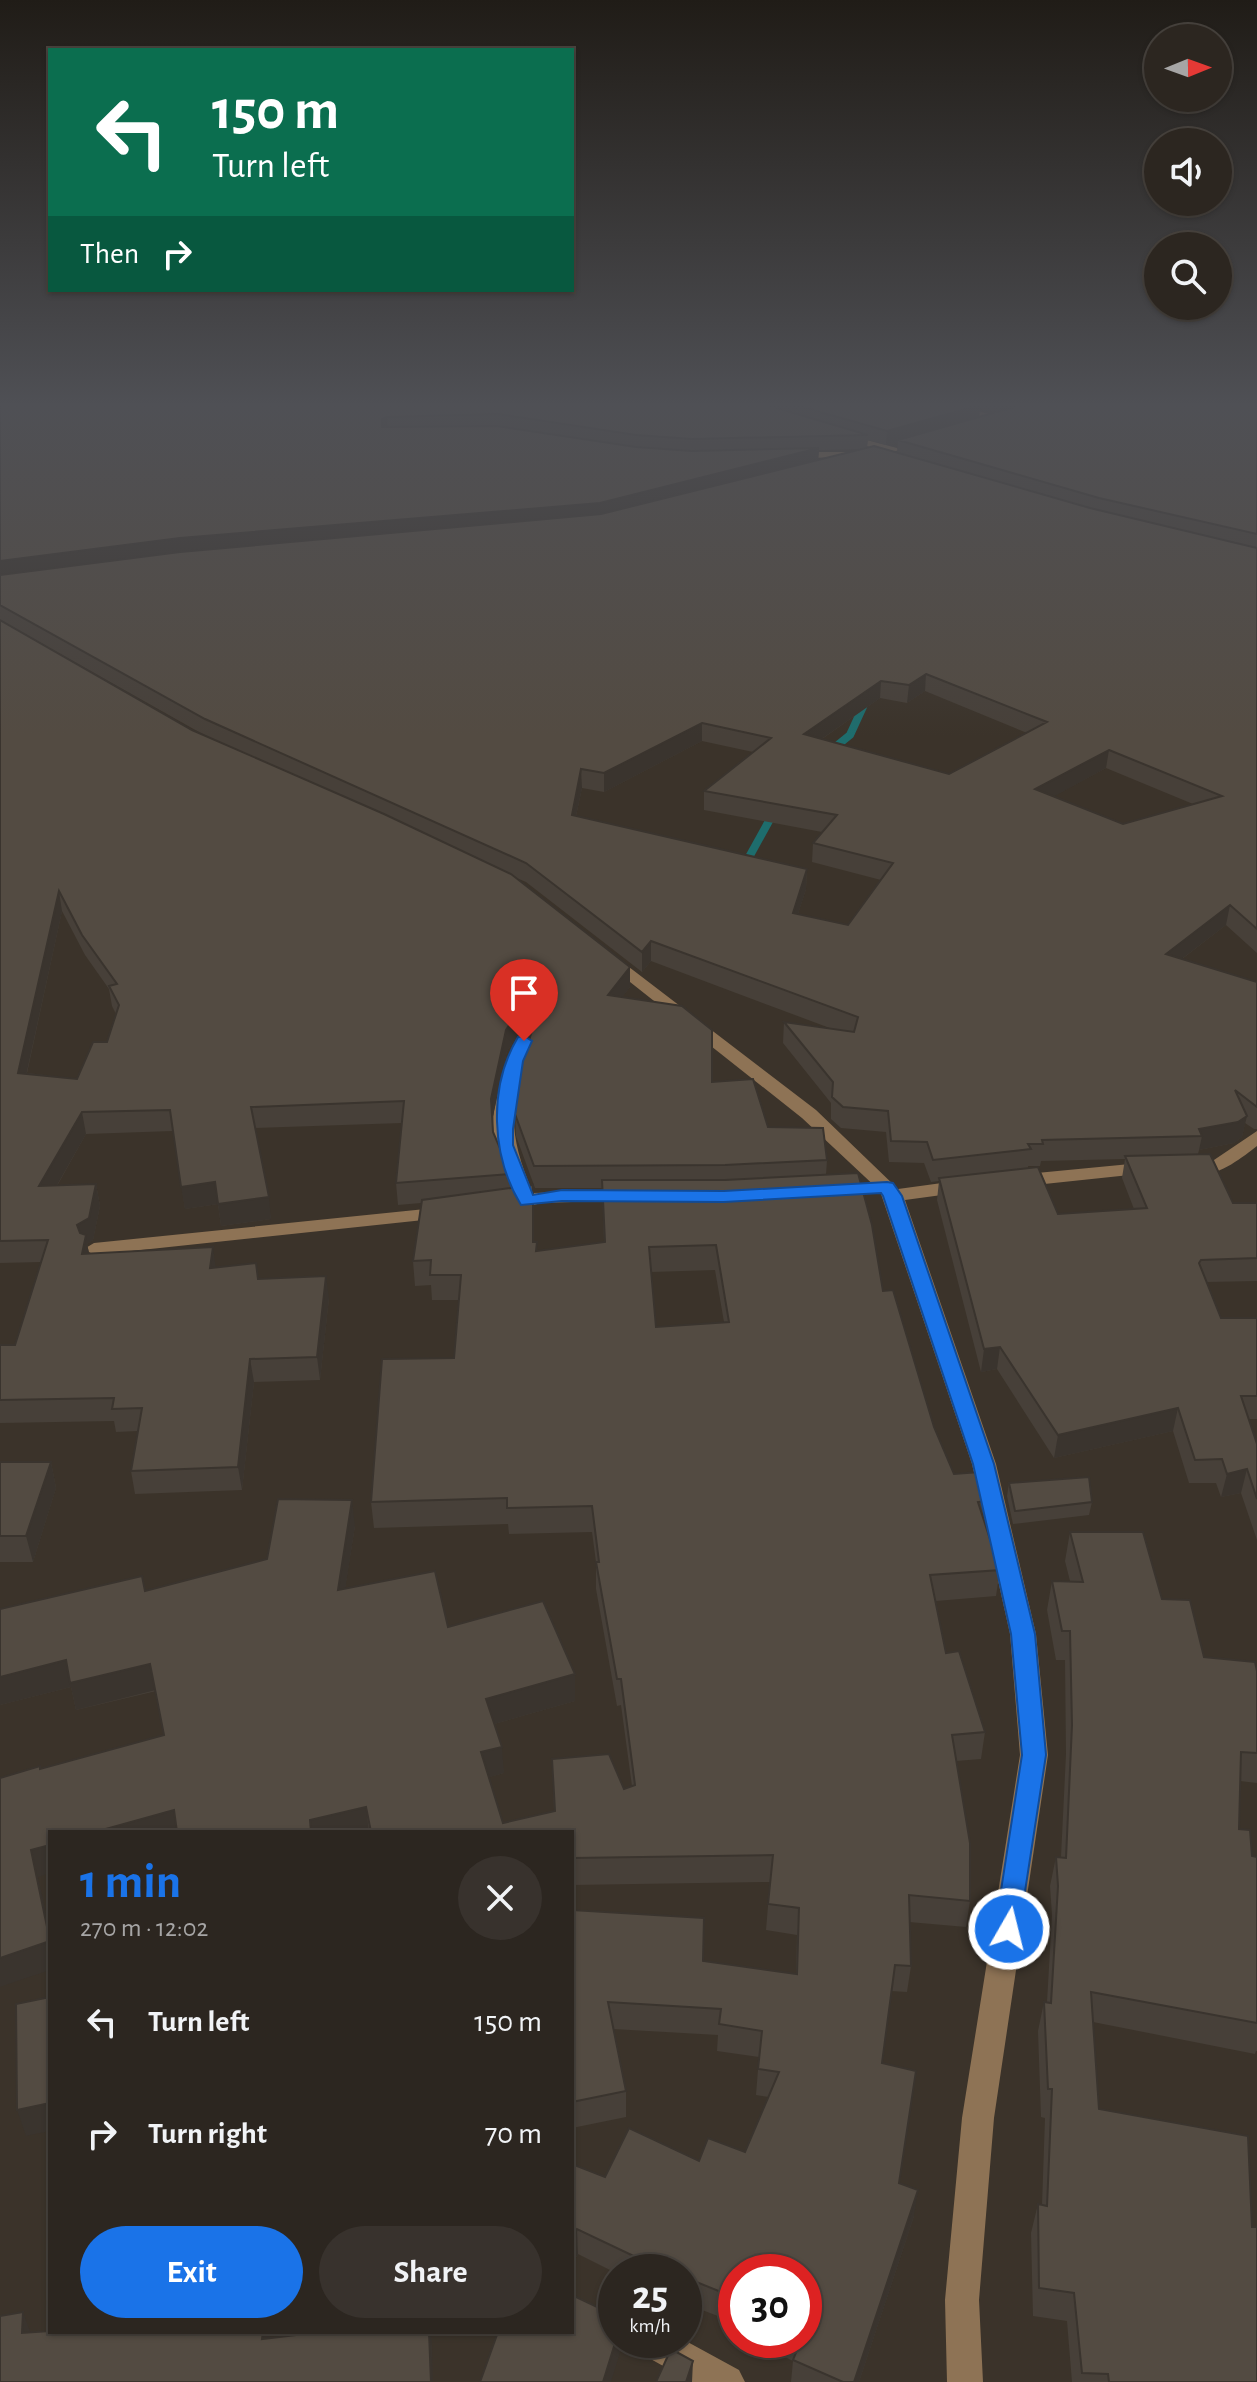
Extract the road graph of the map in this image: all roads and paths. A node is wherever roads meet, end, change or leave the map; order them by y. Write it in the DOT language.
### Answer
graph roads {
  1 [pos="591,942"];
  2 [pos="524,1041"];
  3 [pos="1257,1137"];
  4 [pos="859,1189"];
  5 [pos="890,1192"];
  6 [pos="651,1196"];
  7 [pos="527,1201"];
  8 [pos="94,1249"];
  9 [pos="683,2358"];
  10 [pos="727,2382"];
  11 [pos="965,2382"];
  1 -- 5 [label="street"];
  2 -- 7 [label="street"];
  3 -- 5 [label="street"];
  4 -- 5 [label="street"];
  5 -- 11 [label="street"];
  6 -- 7 [label="street"];
  7 -- 8 [label="street"];
  9 -- 10 [label="street"];
}
